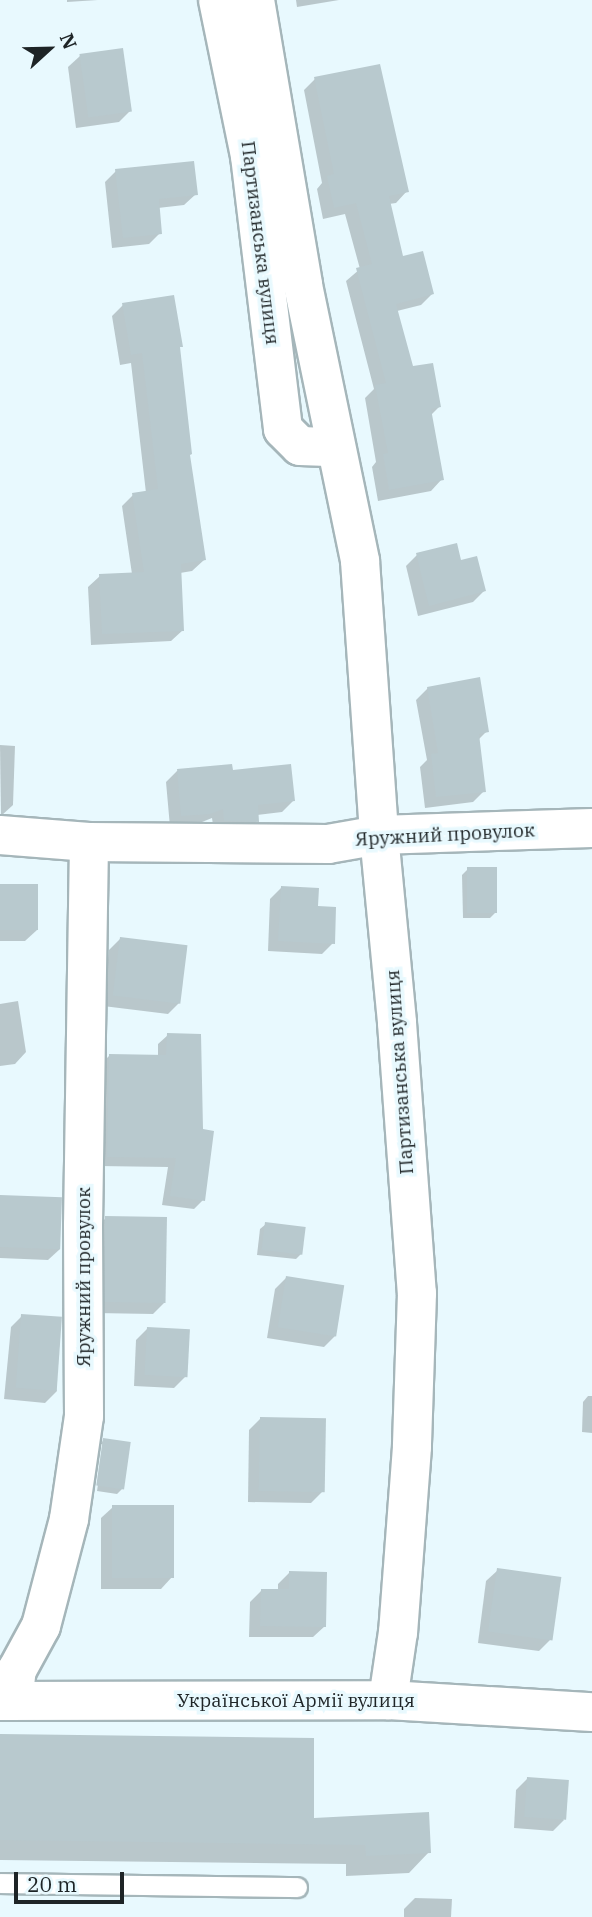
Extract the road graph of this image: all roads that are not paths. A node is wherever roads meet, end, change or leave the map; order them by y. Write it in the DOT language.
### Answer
graph roads {
  1 [pos="218,0"];
  2 [pos="255,0"];
  3 [pos="335,447"];
  4 [pos="592,828"];
  5 [pos="0,835"];
  6 [pos="379,835"];
  7 [pos="89,842"];
  8 [pos="388,1700"];
  9 [pos="7,1701"];
  10 [pos="592,1712"];
  11 [pos="0,1883"];
  12 [pos="297,1887"];
  1 -- 3 [label="street, Партизанська вулиця"];
  2 -- 3 [label="street, Партизанська вулиця"];
  3 -- 6 [label="street, Партизанська вулиця"];
  4 -- 6 [label="street, Яружний провулок"];
  5 -- 7 [label="street, Яружний провулок"];
  6 -- 7 [label="street, Яружний провулок"];
  6 -- 8 [label="street, Партизанська вулиця"];
  7 -- 9 [label="street, Яружний провулок"];
  8 -- 9 [label="street, Української Армії вулиця"];
  8 -- 10 [label="street, Української Армії вулиця"];
  11 -- 12 [label="lane"];
}
